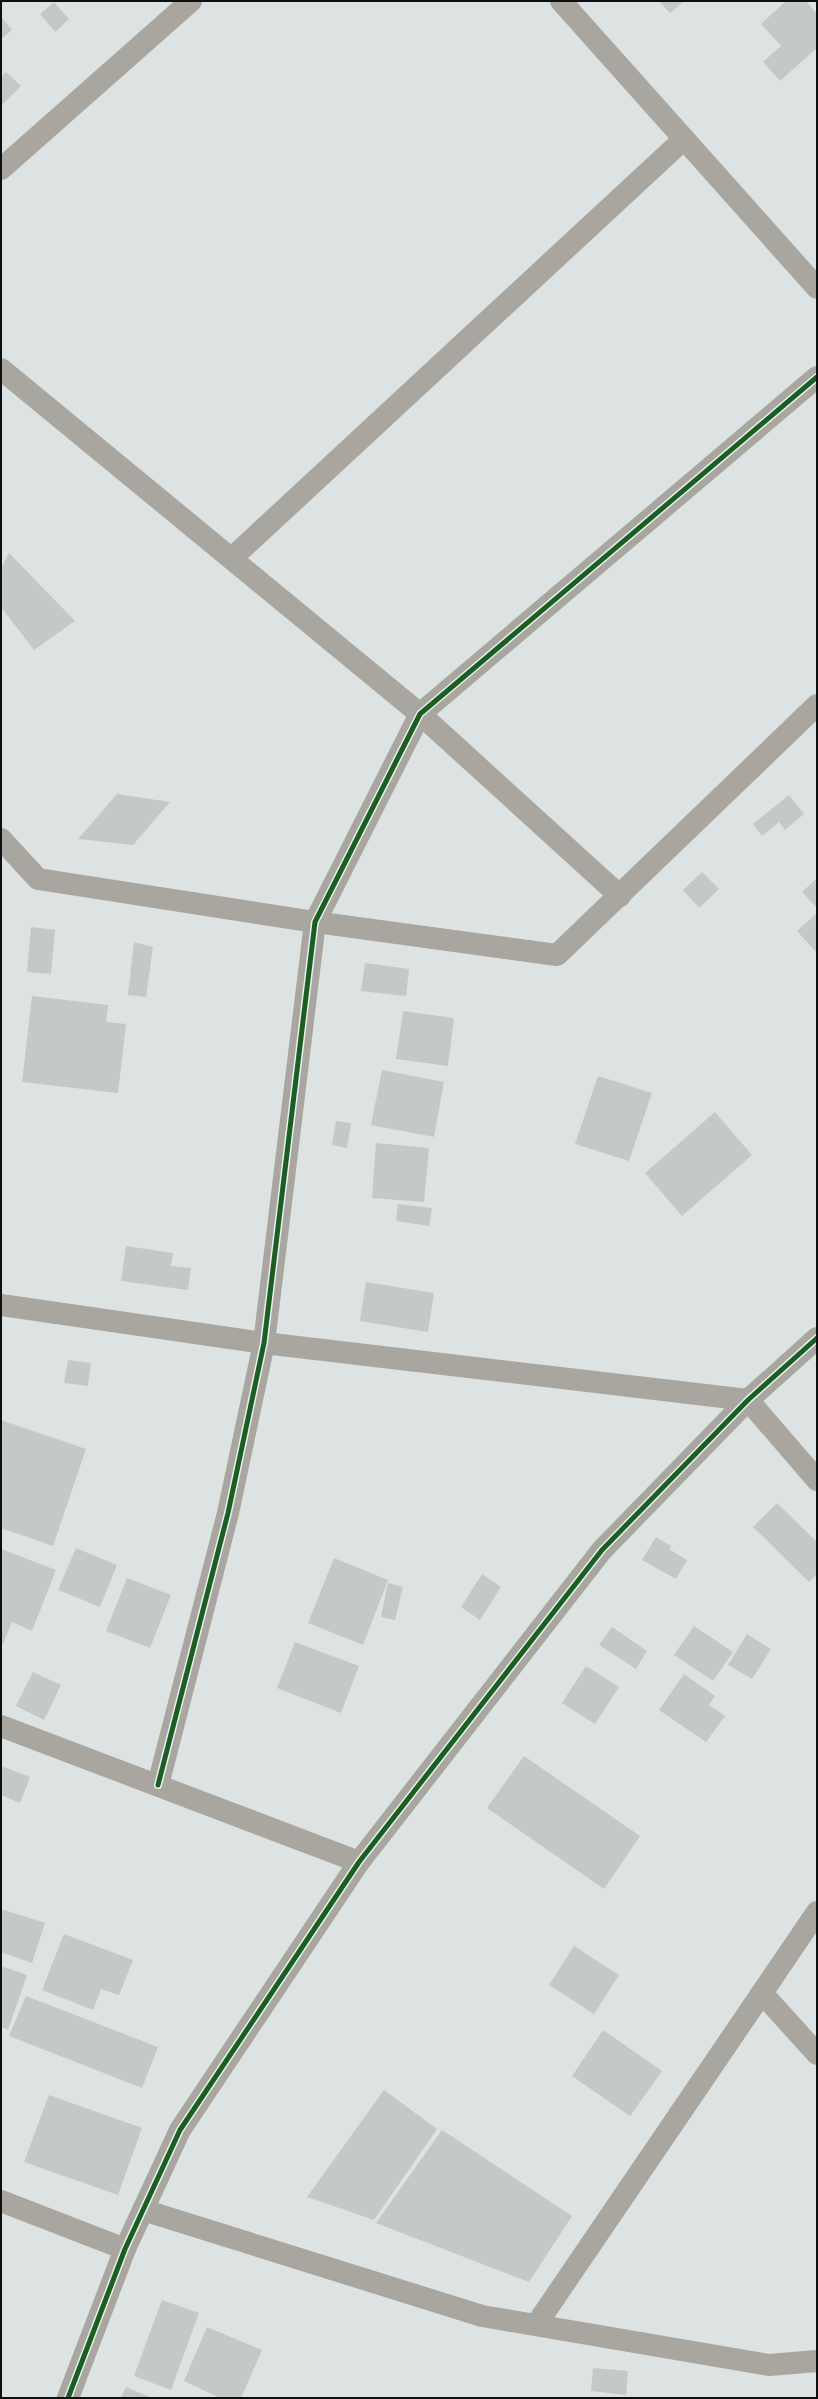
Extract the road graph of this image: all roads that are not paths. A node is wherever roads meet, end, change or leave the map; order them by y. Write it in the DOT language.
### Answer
graph roads {
  1 [pos="191,1"];
  2 [pos="561,1"];
  3 [pos="684,139"];
  4 [pos="1,169"];
  5 [pos="817,288"];
  6 [pos="1,369"];
  7 [pos="817,377"];
  8 [pos="232,558"];
  9 [pos="817,705"];
  10 [pos="420,714"];
  11 [pos="1,839"];
  12 [pos="620,896"];
  13 [pos="315,922"];
  14 [pos="1,1306"];
  15 [pos="817,1338"];
  16 [pos="264,1343"];
  17 [pos="748,1400"];
  18 [pos="817,1480"];
  19 [pos="1,1726"];
  20 [pos="158,1785"];
  21 [pos="359,1862"];
  22 [pos="817,1912"];
  23 [pos="762,1993"];
  24 [pos="817,2054"];
  25 [pos="1,2200"];
  26 [pos="144,2210"];
  27 [pos="125,2249"];
  28 [pos="536,2325"];
  29 [pos="817,2361"];
  30 [pos="68,2398"];
  1 -- 4 [label="street"];
  2 -- 3 [label="street"];
  3 -- 5 [label="street"];
  3 -- 8 [label="street"];
  6 -- 8 [label="street"];
  7 -- 10 [label="street"];
  8 -- 10 [label="street"];
  9 -- 12 [label="street"];
  10 -- 12 [label="street"];
  10 -- 13 [label="street"];
  11 -- 13 [label="street"];
  12 -- 13 [label="street"];
  13 -- 16 [label="street"];
  14 -- 16 [label="street"];
  15 -- 17 [label="street"];
  16 -- 17 [label="street"];
  16 -- 20 [label="street"];
  17 -- 18 [label="street"];
  17 -- 21 [label="street"];
  19 -- 20 [label="street"];
  20 -- 21 [label="street"];
  21 -- 26 [label="street"];
  22 -- 23 [label="street"];
  23 -- 24 [label="street"];
  23 -- 28 [label="street"];
  25 -- 27 [label="street"];
  26 -- 27 [label="street"];
  26 -- 28 [label="street"];
  27 -- 30 [label="street"];
  28 -- 29 [label="street"];
}
